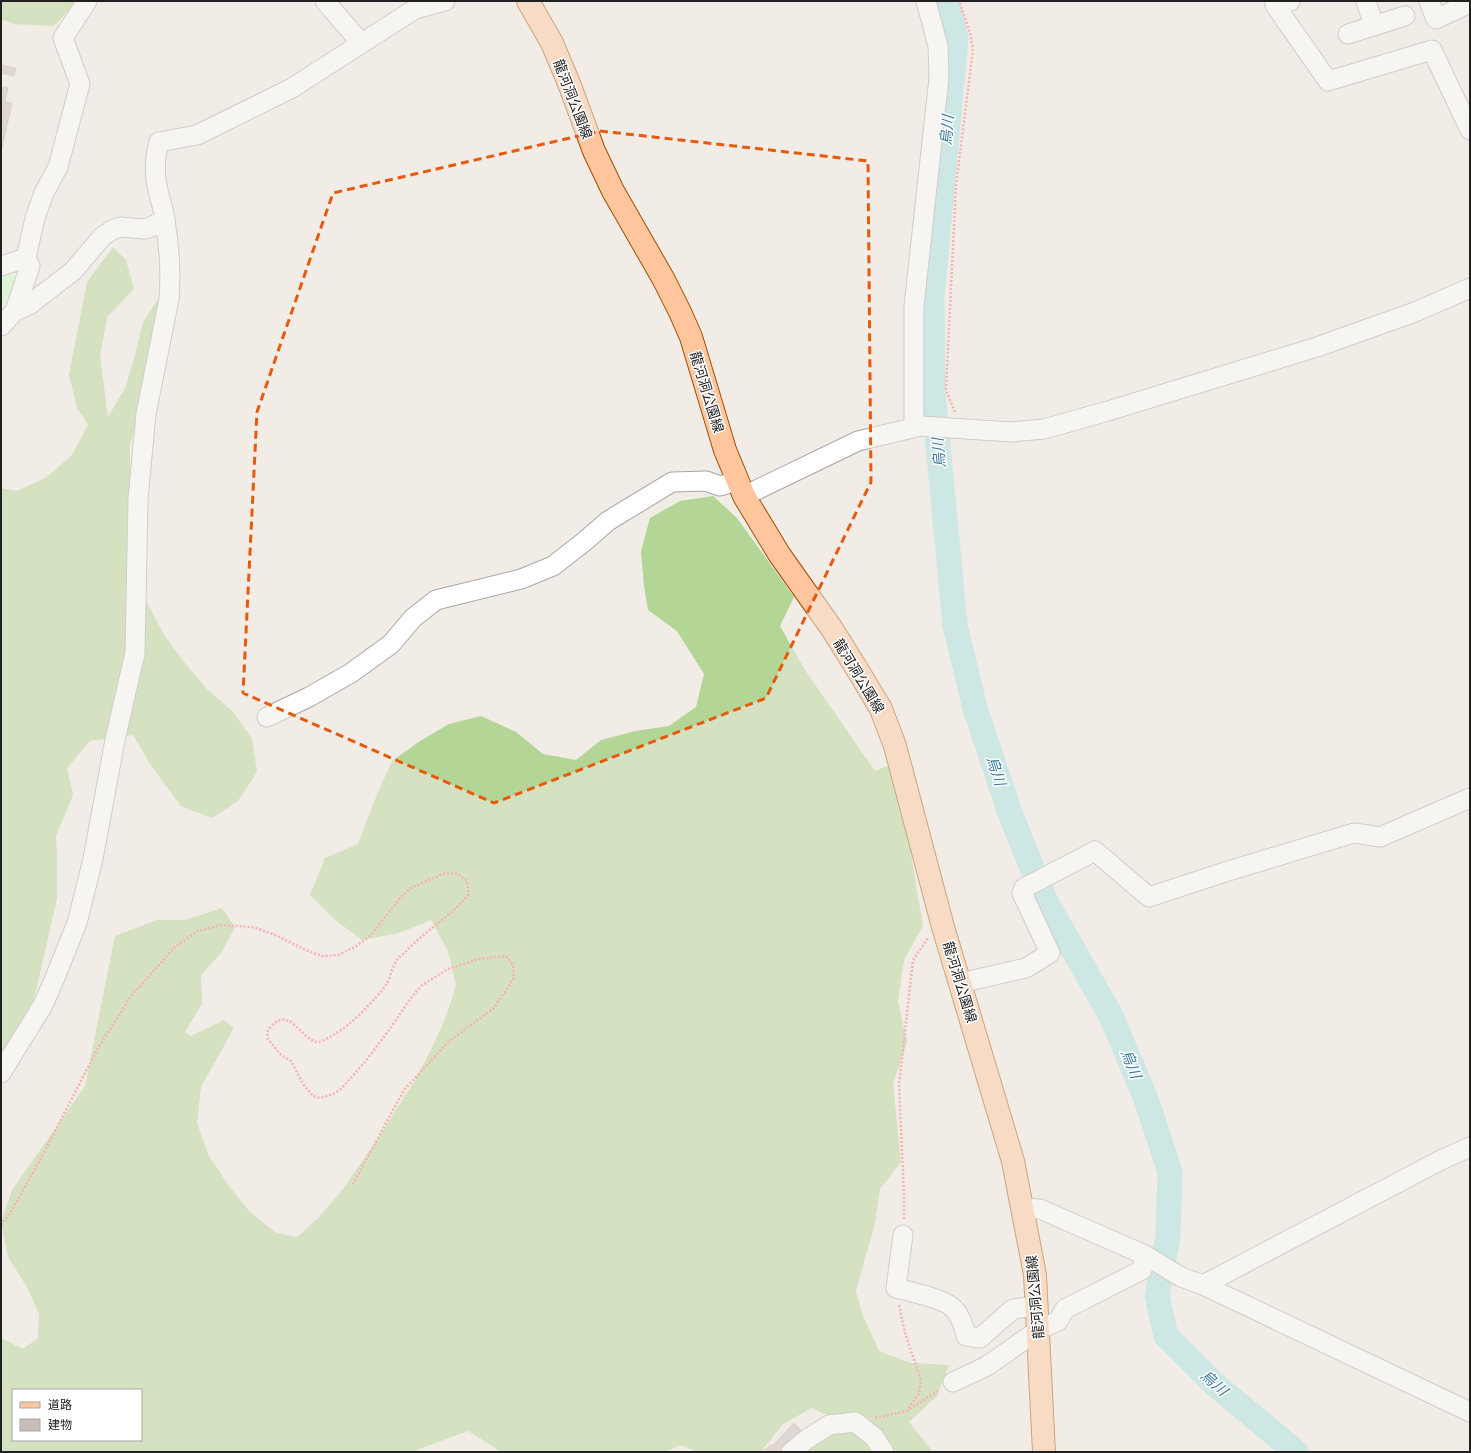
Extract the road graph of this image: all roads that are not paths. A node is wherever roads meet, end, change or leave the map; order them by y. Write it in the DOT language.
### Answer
graph roads {
  1 [pos="87,1"];
  2 [pos="325,1"];
  3 [pos="445,1"];
  4 [pos="528,1"];
  5 [pos="926,1"];
  6 [pos="1366,1"];
  7 [pos="1429,1"];
  8 [pos="1279,2"];
  9 [pos="1470,3"];
  10 [pos="421,4"];
  11 [pos="1405,16"];
  12 [pos="1374,26"];
  13 [pos="1348,34"];
  14 [pos="361,43"];
  15 [pos="1464,102"];
  16 [pos="1470,130"];
  17 [pos="165,219"];
  18 [pos="26,258"];
  19 [pos="1,266"];
  20 [pos="1470,288"];
  21 [pos="15,311"];
  22 [pos="1,326"];
  23 [pos="918,426"];
  24 [pos="740,489"];
  25 [pos="267,717"];
  26 [pos="1470,798"];
  27 [pos="960,983"];
  28 [pos="1,1073"];
  29 [pos="1470,1147"];
  30 [pos="1022,1208"];
  31 [pos="903,1235"];
  32 [pos="1145,1255"];
  33 [pos="1203,1285"];
  34 [pos="1036,1306"];
  35 [pos="1038,1330"];
  36 [pos="953,1382"];
  37 [pos="1470,1412"];
  38 [pos="791,1452"];
  39 [pos="884,1452"];
  40 [pos="1044,1452"];
  1 -- 18 [label="street"];
  2 -- 14 [label="street"];
  3 -- 10 [label="street"];
  4 -- 24 [label="main road, 龍河洞公園線"];
  5 -- 23 [label="street"];
  6 -- 12 [label="street"];
  7 -- 9 [label="street"];
  8 -- 15 [label="street"];
  10 -- 14 [label="street"];
  11 -- 12 [label="street"];
  12 -- 13 [label="street"];
  14 -- 17 [label="street"];
  15 -- 16 [label="street"];
  17 -- 21 [label="street"];
  17 -- 28 [label="street"];
  18 -- 19 [label="street"];
  18 -- 21 [label="street"];
  20 -- 23 [label="street"];
  21 -- 22 [label="street"];
  23 -- 24 [label="street"];
  24 -- 25 [label="street"];
  24 -- 27 [label="main road, 龍河洞公園線"];
  26 -- 27 [label="street"];
  27 -- 30 [label="main road, 龍河洞公園線"];
  29 -- 33 [label="street"];
  30 -- 32 [label="street"];
  30 -- 34 [label="main road, 龍河洞公園線"];
  31 -- 34 [label="street"];
  32 -- 33 [label="street"];
  32 -- 35 [label="street"];
  33 -- 37 [label="street"];
  34 -- 35 [label="main road, 龍河洞公園線"];
  35 -- 36 [label="street"];
  35 -- 40 [label="main road, 龍河洞公園線"];
  38 -- 39 [label="street"];
}
